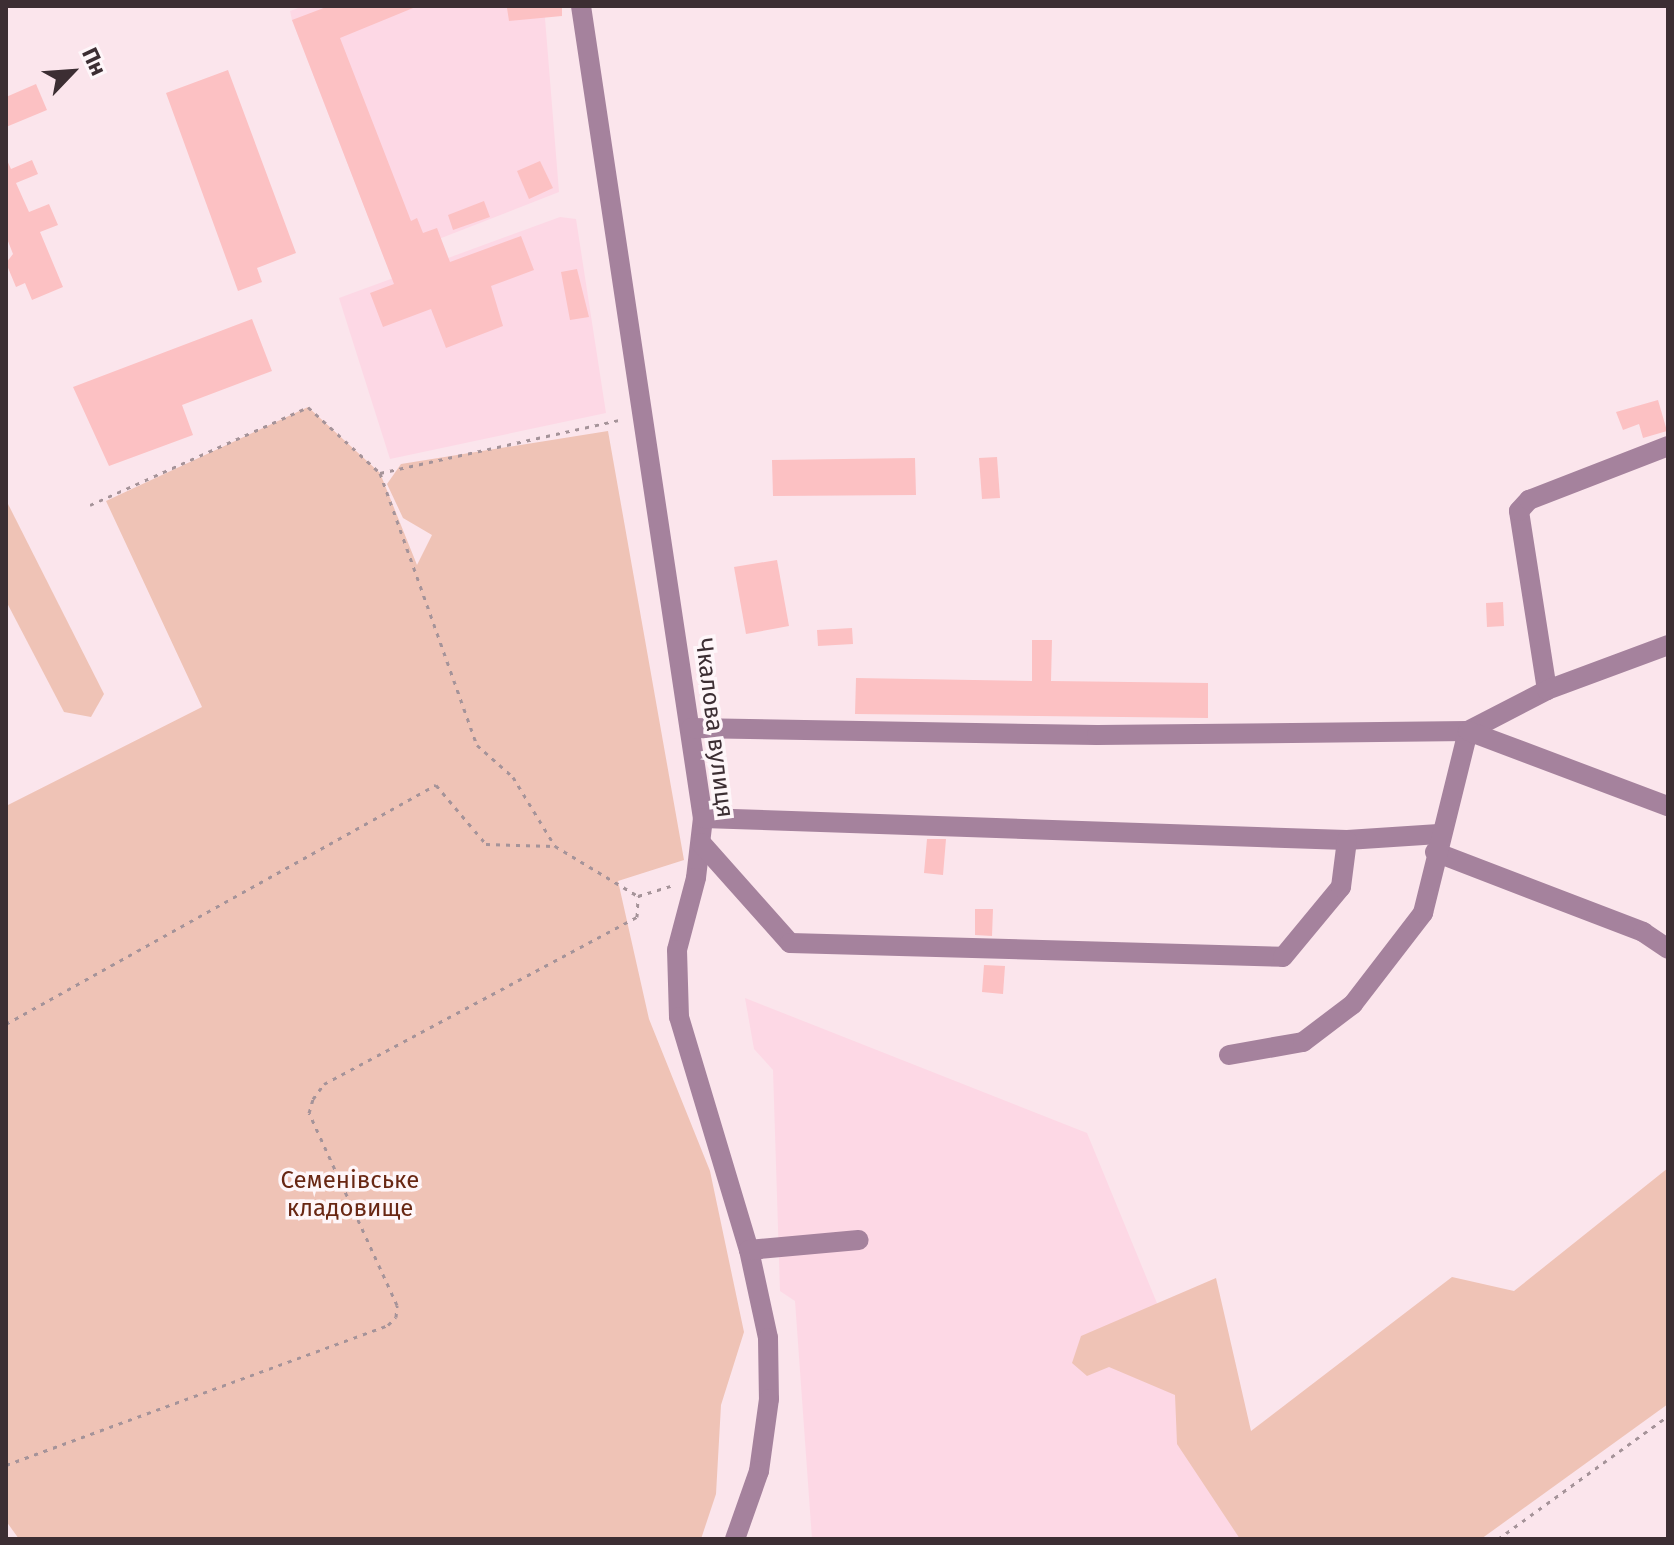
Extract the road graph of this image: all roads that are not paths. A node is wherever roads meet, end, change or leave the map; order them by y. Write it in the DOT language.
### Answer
graph roads {
  1 [pos="581,6"];
  2 [pos="1668,446"];
  3 [pos="1668,645"];
  4 [pos="1547,690"];
  5 [pos="691,728"];
  6 [pos="1468,731"];
  7 [pos="1668,806"];
  8 [pos="703,818"];
  9 [pos="1347,840"];
  10 [pos="701,843"];
  11 [pos="1437,843"];
  12 [pos="1668,949"];
  13 [pos="1229,1055"];
  14 [pos="859,1240"];
  15 [pos="749,1250"];
  16 [pos="735,1539"];
  1 -- 5 [label="street, Чкалова вулиця"];
  2 -- 4 [label="street"];
  3 -- 4 [label="street"];
  4 -- 6 [label="street"];
  5 -- 6 [label="street"];
  5 -- 8 [label="street, Чкалова вулиця"];
  6 -- 7 [label="street"];
  6 -- 11 [label="street"];
  8 -- 9 [label="street"];
  8 -- 10 [label="street, Чкалова вулиця"];
  9 -- 10 [label="street"];
  9 -- 11 [label="street"];
  10 -- 15 [label="street, Чкалова вулиця"];
  11 -- 12 [label="street"];
  11 -- 13 [label="street"];
  14 -- 15 [label="street"];
  15 -- 16 [label="street, Чкалова вулиця"];
}
